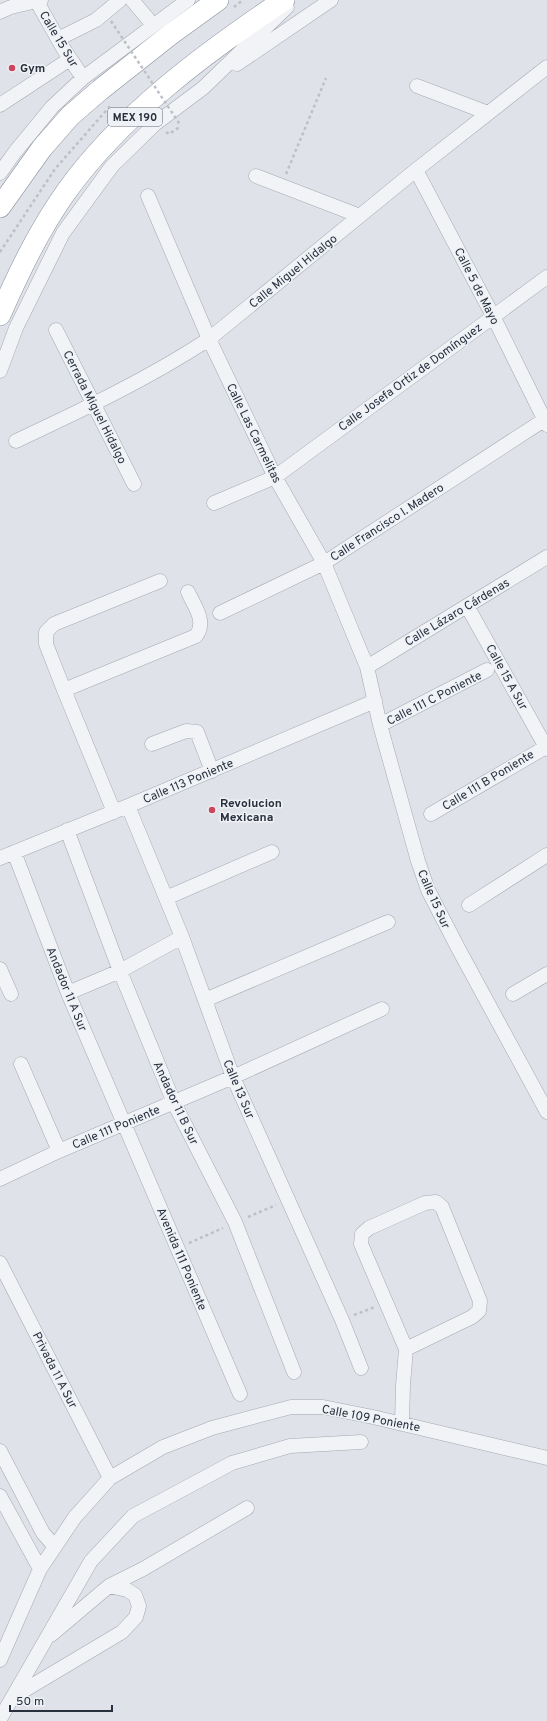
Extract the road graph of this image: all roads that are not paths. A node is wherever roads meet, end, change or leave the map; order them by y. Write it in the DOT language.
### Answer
graph roads {
  1 [pos="120,0"];
  2 [pos="132,0"];
  3 [pos="188,0"];
  4 [pos="218,0"];
  5 [pos="284,0"];
  6 [pos="294,0"];
  7 [pos="330,0"];
  8 [pos="38,1"];
  9 [pos="0,12"];
  10 [pos="153,25"];
  11 [pos="58,39"];
  12 [pos="70,59"];
  13 [pos="547,67"];
  14 [pos="83,78"];
  15 [pos="417,86"];
  16 [pos="202,88"];
  17 [pos="0,105"];
  18 [pos="488,113"];
  19 [pos="416,170"];
  20 [pos="0,173"];
  21 [pos="256,176"];
  22 [pos="148,196"];
  23 [pos="0,207"];
  24 [pos="360,216"];
  25 [pos="547,278"];
  26 [pos="0,315"];
  27 [pos="493,316"];
  28 [pos="56,330"];
  29 [pos="209,339"];
  30 [pos="0,371"];
  31 [pos="94,404"];
  32 [pos="546,421"];
  33 [pos="16,441"];
  34 [pos="275,477"];
  35 [pos="134,484"];
  36 [pos="214,503"];
  37 [pos="547,557"];
  38 [pos="324,563"];
  39 [pos="160,581"];
  40 [pos="188,592"];
  41 [pos="467,606"];
  42 [pos="220,613"];
  43 [pos="367,667"];
  44 [pos="487,670"];
  45 [pos="64,690"];
  46 [pos="375,700"];
  47 [pos="380,725"];
  48 [pos="152,744"];
  49 [pos="546,748"];
  50 [pos="212,770"];
  51 [pos="128,806"];
  52 [pos="114,812"];
  53 [pos="431,814"];
  54 [pos="67,830"];
  55 [pos="14,852"];
  56 [pos="272,852"];
  57 [pos="547,855"];
  58 [pos="0,858"];
  59 [pos="166,898"];
  60 [pos="469,905"];
  61 [pos="388,922"];
  62 [pos="182,937"];
  63 [pos="0,969"];
  64 [pos="120,971"];
  65 [pos="547,974"];
  66 [pos="68,993"];
  67 [pos="11,994"];
  68 [pos="513,994"];
  69 [pos="205,1000"];
  70 [pos="382,1009"];
  71 [pos="21,1064"];
  72 [pos="233,1077"];
  73 [pos="174,1103"];
  74 [pos="547,1112"];
  75 [pos="124,1124"];
  76 [pos="59,1151"];
  77 [pos="0,1179"];
  78 [pos="0,1263"];
  79 [pos="406,1348"];
  80 [pos="361,1368"];
  81 [pos="294,1372"];
  82 [pos="240,1394"];
  83 [pos="402,1424"];
  84 [pos="361,1442"];
  85 [pos="0,1451"];
  86 [pos="547,1458"];
  87 [pos="110,1478"];
  88 [pos="0,1496"];
  89 [pos="247,1508"];
  90 [pos="55,1548"];
  91 [pos="40,1570"];
  92 [pos="109,1586"];
  93 [pos="44,1641"];
  94 [pos="0,1660"];
  95 [pos="12,1697"];
  96 [pos="0,1719"];
  1 -- 11 [label="street"];
  2 -- 10 [label="street"];
  3 -- 10 [label="street"];
  4 -- 23 [label="highway"];
  5 -- 26 [label="highway, MEX 190"];
  6 -- 16 [label="street"];
  7 -- 16 [label="street"];
  8 -- 9 [label="street"];
  8 -- 11 [label="street, Calle 15 Sur"];
  10 -- 14 [label="street"];
  11 -- 12 [label="street, Calle 15 Sur"];
  12 -- 14 [label="street, Calle 15 Sur"];
  12 -- 17 [label="street"];
  13 -- 18 [label="street, Calle Miguel Hidalgo"];
  14 -- 20 [label="street"];
  15 -- 18 [label="street"];
  16 -- 30 [label="street"];
  18 -- 19 [label="street, Calle Miguel Hidalgo"];
  19 -- 24 [label="street, Calle Miguel Hidalgo"];
  19 -- 27 [label="street, Calle 5 de Mayo"];
  21 -- 24 [label="street"];
  22 -- 29 [label="street, Calle Las Carmelitas"];
  24 -- 29 [label="street, Calle Miguel Hidalgo"];
  25 -- 27 [label="street, Calle Josefa Ortiz de Domínguez"];
  27 -- 32 [label="street, Calle 5 de Mayo"];
  27 -- 34 [label="street, Calle Josefa Ortiz de Domínguez"];
  28 -- 31 [label="street, Cerrada Miguel Hidalgo"];
  29 -- 31 [label="street, Calle Miguel Hidalgo"];
  29 -- 34 [label="street, Calle Las Carmelitas"];
  31 -- 33 [label="street, Calle Miguel Hidalgo"];
  31 -- 35 [label="street, Cerrada Miguel Hidalgo"];
  32 -- 38 [label="street, Calle Francisco I. Madero"];
  34 -- 36 [label="street, Calle Josefa Ortiz de Domínguez"];
  34 -- 38 [label="street, Calle Las Carmelitas"];
  37 -- 41 [label="street, Calle Lázaro Cárdenas"];
  38 -- 42 [label="street, Calle Francisco I. Madero"];
  38 -- 43 [label="street, Calle Las Carmelitas"];
  39 -- 45 [label="street"];
  40 -- 45 [label="street"];
  41 -- 43 [label="street, Calle Lázaro Cárdenas"];
  41 -- 49 [label="street, Calle 15 A Sur"];
  43 -- 46 [label="street, Calle 15 Sur"];
  44 -- 47 [label="street, Calle 111 C Poniente"];
  45 -- 52 [label="street"];
  46 -- 47 [label="street, Calle 15 Sur"];
  46 -- 50 [label="street, Calle 113 Poniente"];
  47 -- 74 [label="street, Calle 15 Sur"];
  48 -- 50 [label="street"];
  49 -- 53 [label="street, Calle 111 B Poniente"];
  50 -- 51 [label="street, Calle 113 Poniente"];
  51 -- 52 [label="street, Calle 113 Poniente"];
  51 -- 59 [label="street, Calle 13 Sur"];
  52 -- 54 [label="street, Calle 113 Poniente"];
  54 -- 55 [label="street, Calle 113 Poniente"];
  54 -- 64 [label="street, Andador 11 B Sur"];
  55 -- 58 [label="street, Calle 113 Poniente"];
  55 -- 66 [label="street, Andador 11 A Sur"];
  56 -- 59 [label="street"];
  57 -- 60 [label="street"];
  59 -- 62 [label="street, Calle 13 Sur"];
  61 -- 69 [label="street"];
  62 -- 64 [label="street"];
  62 -- 69 [label="street, Calle 13 Sur"];
  63 -- 67 [label="street"];
  64 -- 66 [label="street"];
  64 -- 73 [label="street, Andador 11 B Sur"];
  65 -- 68 [label="street"];
  66 -- 75 [label="street, Andador 11 A Sur"];
  69 -- 72 [label="street, Calle 13 Sur"];
  70 -- 72 [label="street, Calle 111 Poniente"];
  71 -- 76 [label="street"];
  72 -- 73 [label="street, Calle 111 Poniente"];
  72 -- 80 [label="street, Calle 13 Sur"];
  73 -- 75 [label="street, Calle 111 Poniente"];
  73 -- 81 [label="street, Andador 11 B Sur"];
  75 -- 76 [label="street, Calle 111 Poniente"];
  75 -- 82 [label="street, Avenida 111 Poniente"];
  76 -- 77 [label="street, Calle 111 Poniente"];
  78 -- 87 [label="street, Privada 11 A Sur"];
  79 -- 79 [label="street"];
  79 -- 83 [label="street"];
  83 -- 86 [label="street, Calle 109 Poniente"];
  83 -- 87 [label="street, Calle 109 Poniente"];
  84 -- 93 [label="street"];
  85 -- 90 [label="street"];
  87 -- 90 [label="street, Calle 109 Poniente"];
  88 -- 91 [label="street"];
  89 -- 92 [label="street"];
  90 -- 91 [label="street, Calle 109 Poniente"];
  91 -- 94 [label="street, Calle 109 Poniente"];
  92 -- 93 [label="street"];
  92 -- 95 [label="street"];
  93 -- 95 [label="street"];
  95 -- 96 [label="street"];
}
